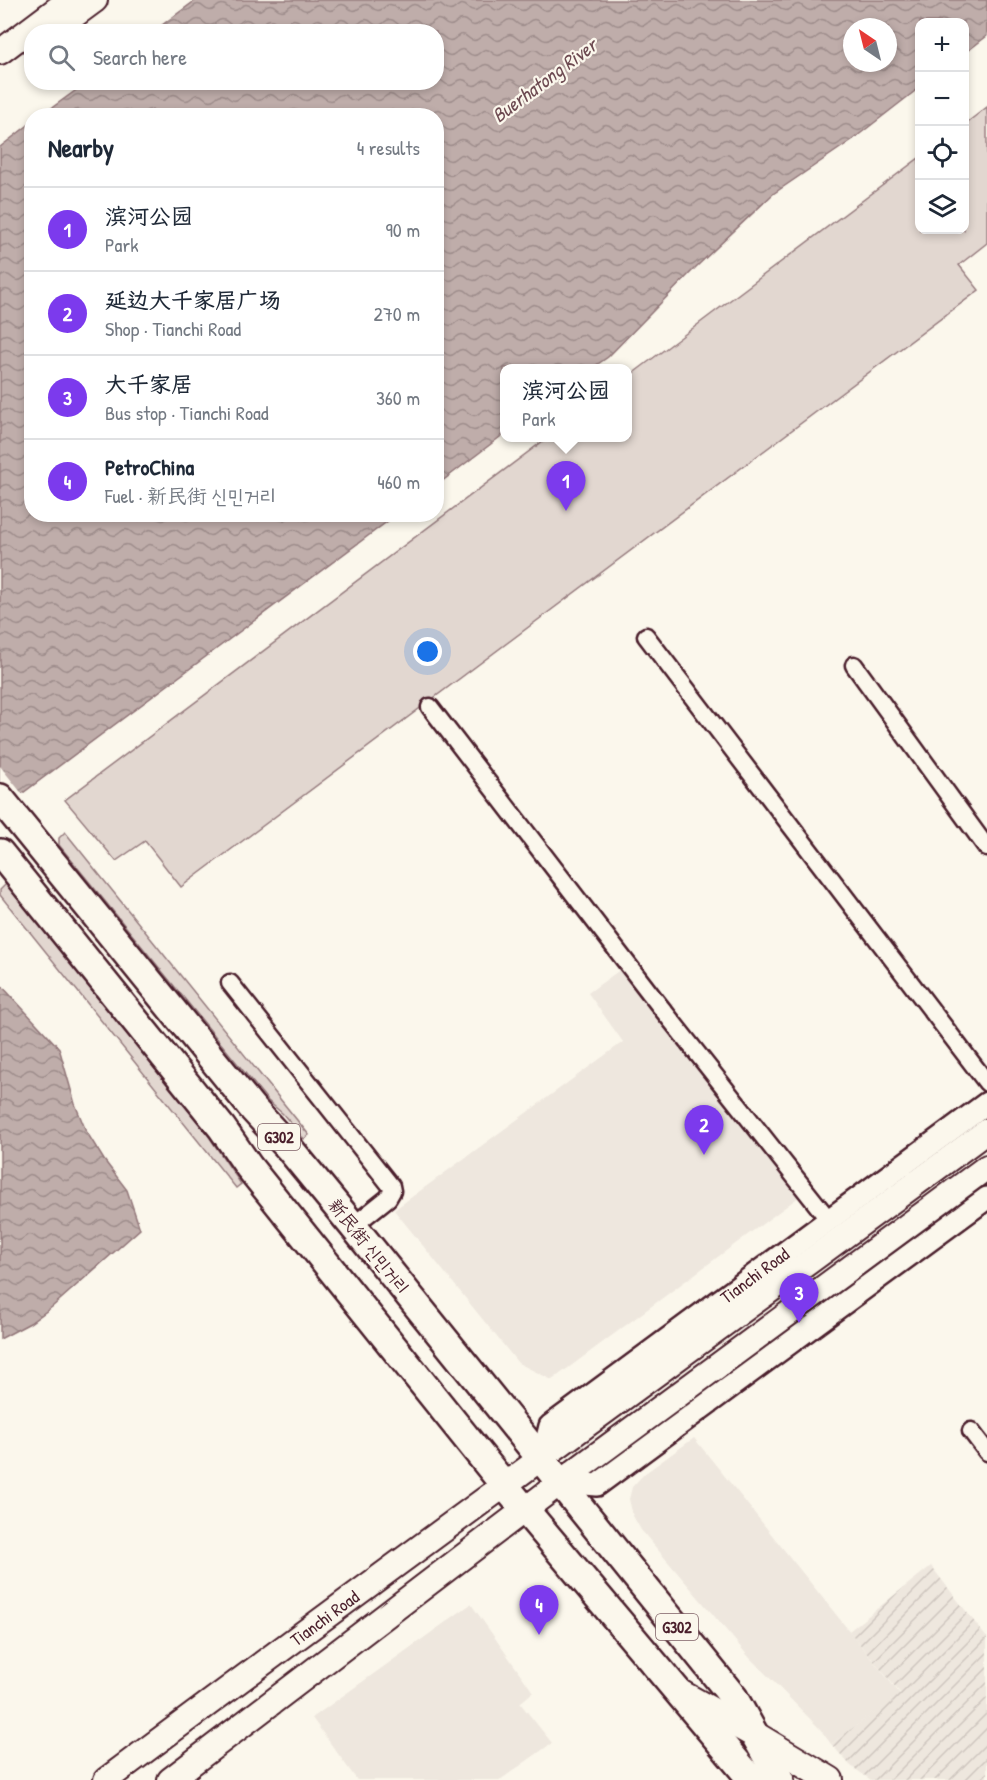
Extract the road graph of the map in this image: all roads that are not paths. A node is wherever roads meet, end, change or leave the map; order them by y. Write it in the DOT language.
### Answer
graph roads {
  1 [pos="69,0"];
  2 [pos="95,0"];
  3 [pos="37,24"];
  4 [pos="64,24"];
  5 [pos="24,34"];
  6 [pos="0,52"];
  7 [pos="24,54"];
  8 [pos="0,71"];
  9 [pos="646,636"];
  10 [pos="854,665"];
  11 [pos="430,707"];
  12 [pos="8,808"];
  13 [pos="42,848"];
  14 [pos="987,848"];
  15 [pos="5,862"];
  16 [pos="230,983"];
  17 [pos="987,1083"];
  18 [pos="987,1103"];
  19 [pos="987,1131"];
  20 [pos="987,1167"];
  21 [pos="987,1198"];
  22 [pos="829,1220"];
  23 [pos="353,1226"];
  24 [pos="971,1431"];
  25 [pos="987,1452"];
  26 [pos="542,1459"];
  27 [pos="561,1482"];
  28 [pos="505,1486"];
  29 [pos="525,1510"];
  30 [pos="682,1694"];
  31 [pos="734,1698"];
  32 [pos="755,1735"];
  33 [pos="806,1765"];
  34 [pos="106,1780"];
  35 [pos="170,1780"];
  36 [pos="752,1780"];
  37 [pos="780,1780"];
  38 [pos="830,1780"];
  1 -- 3 [label="main road"];
  2 -- 4 [label="main road"];
  5 -- 6 [label="main road"];
  7 -- 8 [label="main road"];
  9 -- 17 [label="street"];
  10 -- 14 [label="street"];
  11 -- 22 [label="street"];
  12 -- 13 [label="highway, 新民街 신민거리 / G302"];
  13 -- 15 [label="highway"];
  13 -- 23 [label="highway, 新民街 신민거리 / G302"];
  15 -- 28 [label="highway, 新民街 신민거리 / G302"];
  16 -- 23 [label="street"];
  18 -- 22 [label="street, Tianchi Road"];
  19 -- 26 [label="main road, Tianchi Road"];
  20 -- 27 [label="main road, Tianchi Road"];
  21 -- 27 [label="street"];
  22 -- 26 [label="street, Tianchi Road"];
  23 -- 26 [label="highway, 新民街 신민거리 / G302"];
  24 -- 25 [label="street"];
  26 -- 27 [label="highway, 新民街 신민거리 / G302"];
  26 -- 28 [label="main road, Tianchi Road"];
  27 -- 29 [label="main road, Tianchi Road"];
  27 -- 31 [label="highway, 新民街 신민거리 / G302"];
  28 -- 29 [label="highway, 新民街 신민거리 / G302"];
  28 -- 34 [label="main road, Tianchi Road"];
  29 -- 30 [label="highway, 新民街 신민거리 / G302"];
  29 -- 35 [label="main road, Tianchi Road"];
  30 -- 32 [label="main road, 新民街 신민거리"];
  30 -- 36 [label="highway, 新民街 신민거리 / G302"];
  31 -- 32 [label="highway, 新民街 신민거리 / G302"];
  31 -- 33 [label="main road, 新民街 신민거리"];
  32 -- 33 [label="main road, 新民街 신민거리"];
  32 -- 37 [label="highway, 新民街 신민거리 / G302"];
  33 -- 38 [label="main road, 新民街 신민거리"];
}
